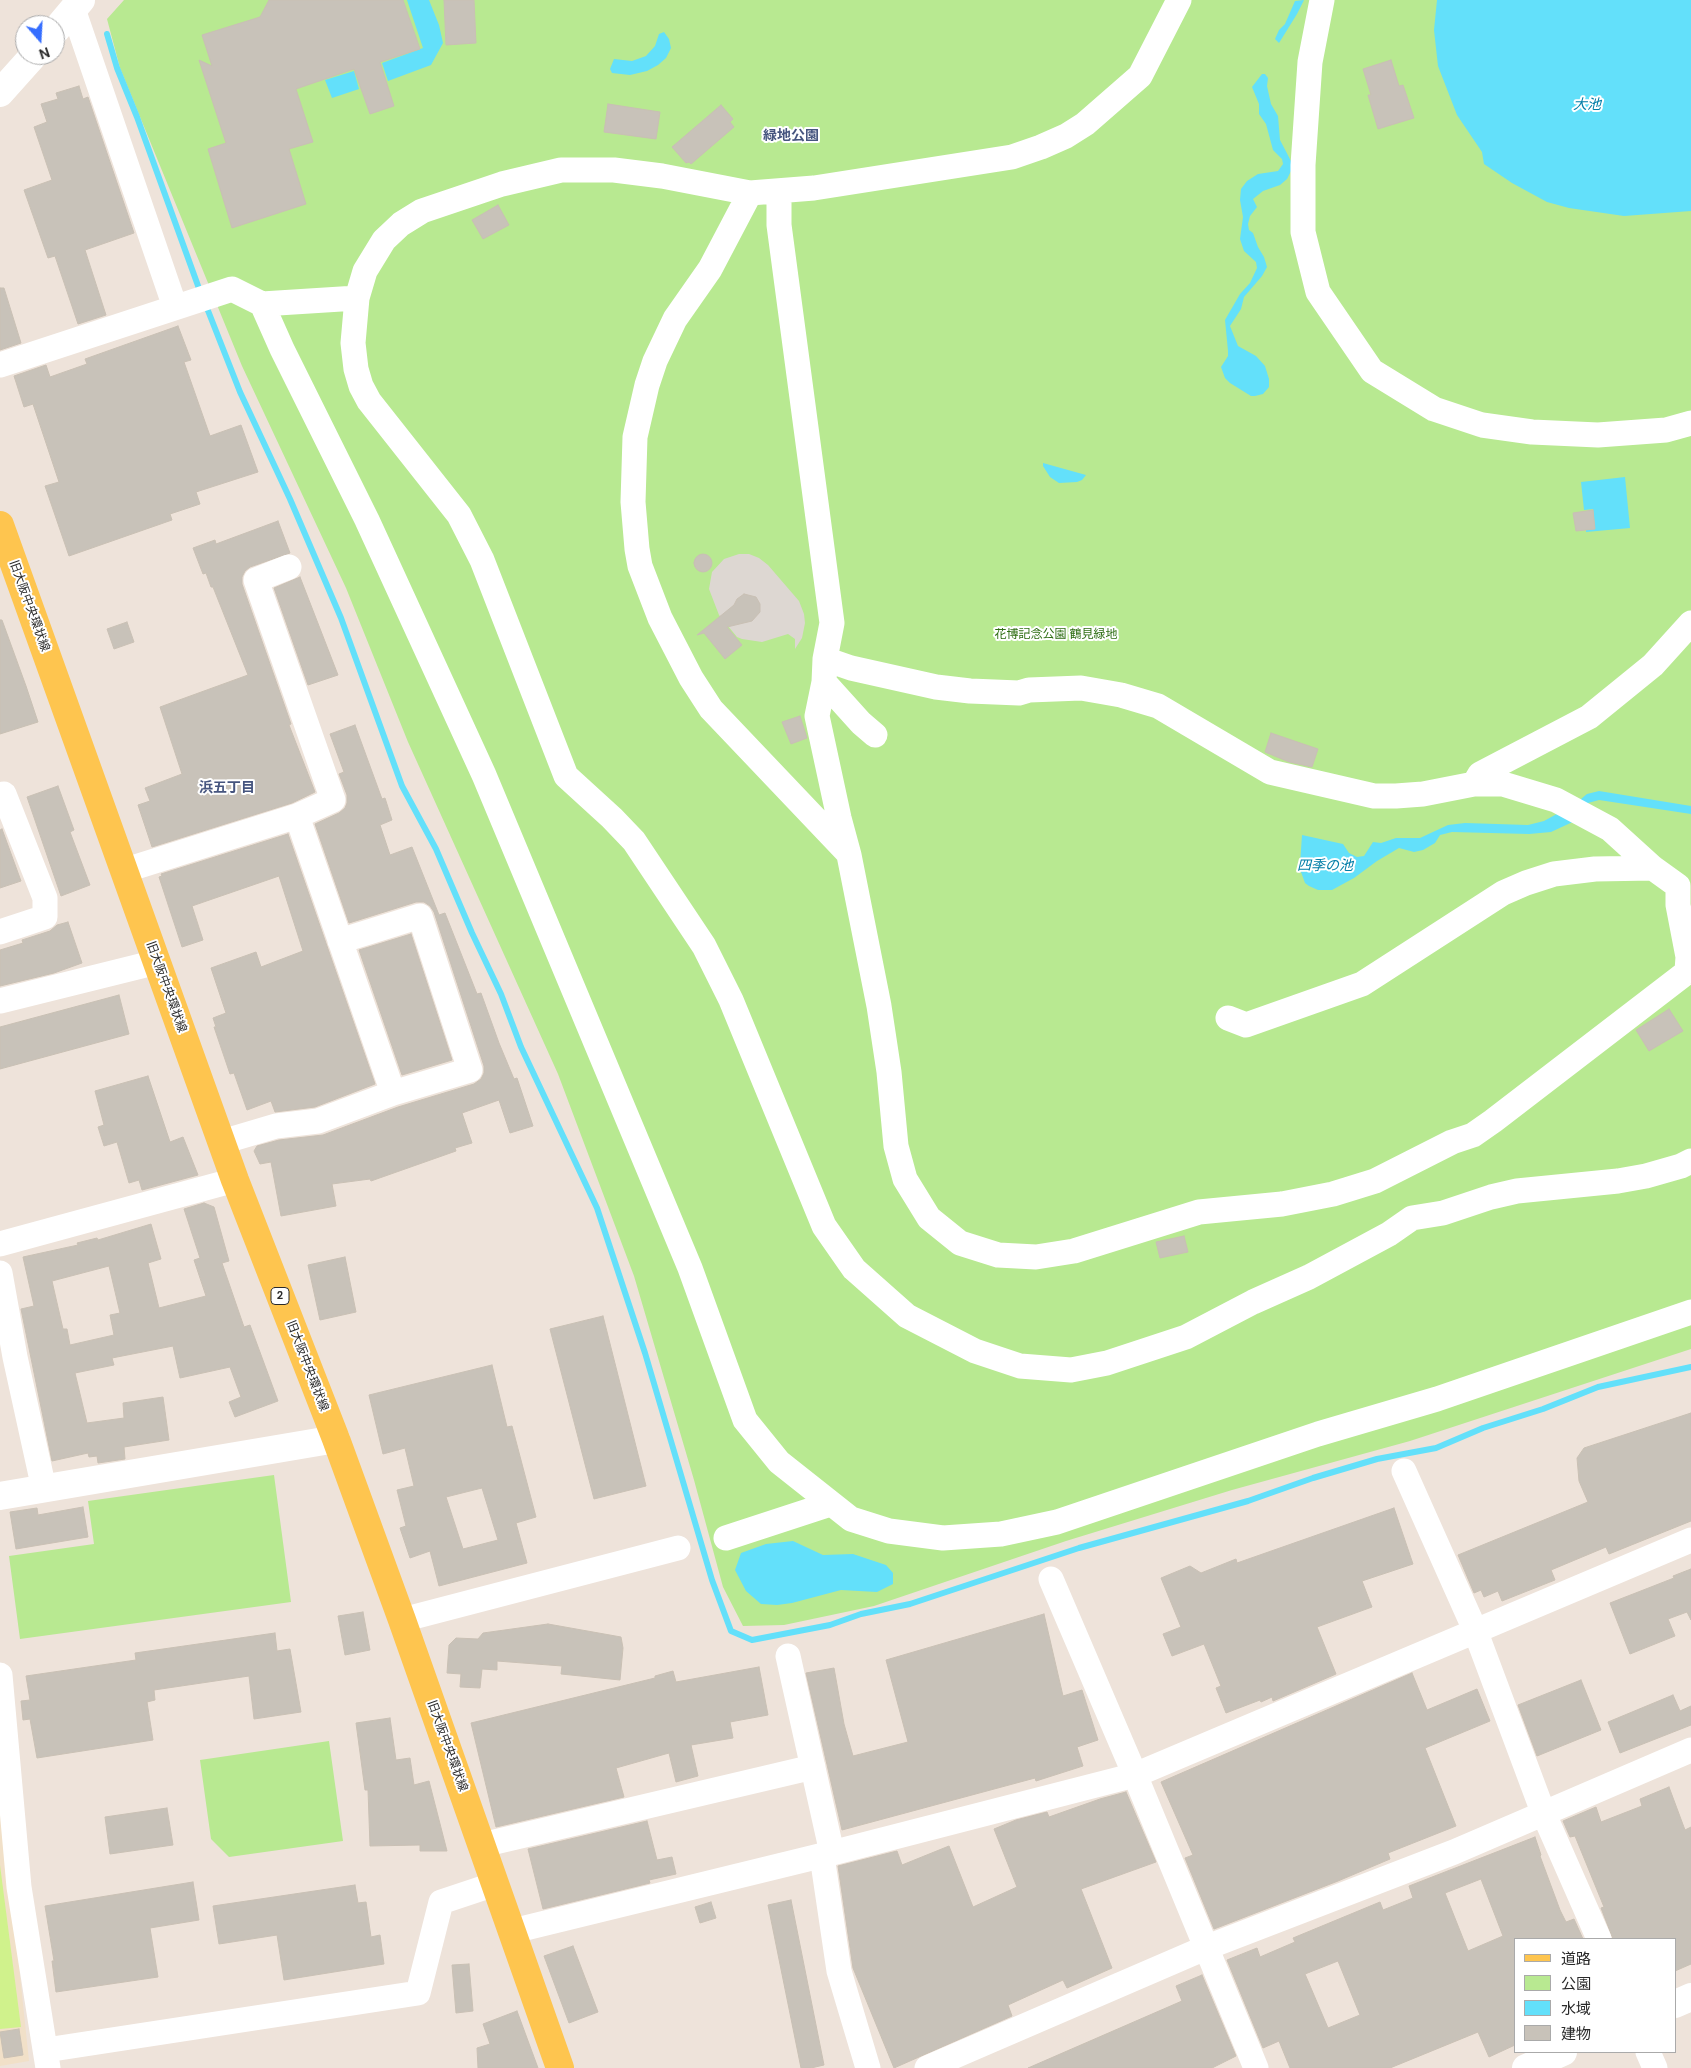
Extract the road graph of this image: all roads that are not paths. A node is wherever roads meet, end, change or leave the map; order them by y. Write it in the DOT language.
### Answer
graph roads {
  1 [pos="1180,0"];
  2 [pos="1322,0"];
  3 [pos="77,5"];
  4 [pos="65,19"];
  5 [pos="25,65"];
  6 [pos="0,93"];
  7 [pos="779,192"];
  8 [pos="750,193"];
  9 [pos="357,298"];
  10 [pos="262,304"];
  11 [pos="181,305"];
  12 [pos="0,365"];
  13 [pos="1691,423"];
  14 [pos="0,524"];
  15 [pos="289,568"];
  16 [pos="1691,622"];
  17 [pos="824,670"];
  18 [pos="875,735"];
  19 [pos="1474,784"];
  20 [pos="0,795"];
  21 [pos="298,816"];
  22 [pos="849,854"];
  23 [pos="1654,868"];
  24 [pos="123,872"];
  25 [pos="1685,887"];
  26 [pos="0,932"];
  27 [pos="340,941"];
  28 [pos="157,962"];
  29 [pos="1689,970"];
  30 [pos="0,1001"];
  31 [pos="1228,1018"];
  32 [pos="393,1093"];
  33 [pos="222,1142"];
  34 [pos="1691,1161"];
  35 [pos="235,1180"];
  36 [pos="0,1244"];
  37 [pos="0,1273"];
  38 [pos="1691,1312"];
  39 [pos="336,1439"];
  40 [pos="1404,1471"];
  41 [pos="44,1489"];
  42 [pos="0,1496"];
  43 [pos="830,1504"];
  44 [pos="726,1538"];
  45 [pos="1691,1540"];
  46 [pos="678,1548"];
  47 [pos="1051,1579"];
  48 [pos="402,1620"];
  49 [pos="1475,1630"];
  50 [pos="788,1656"];
  51 [pos="0,1675"];
  52 [pos="1691,1750"];
  53 [pos="812,1767"];
  54 [pos="1135,1775"];
  55 [pos="1543,1812"];
  56 [pos="482,1845"];
  57 [pos="827,1855"];
  58 [pos="495,1884"];
  59 [pos="513,1931"];
  60 [pos="1599,1938"];
  61 [pos="1206,1948"];
  62 [pos="1691,1997"];
  63 [pos="1676,2004"];
  64 [pos="1562,2053"];
  65 [pos="1648,2053"];
  66 [pos="47,2059"];
  67 [pos="560,2068"];
  68 [pos="868,2068"];
  69 [pos="927,2068"];
  70 [pos="1256,2068"];
  71 [pos="1526,2068"];
  72 [pos="1655,2068"];
  1 -- 7 [label="street"];
  2 -- 13 [label="street"];
  3 -- 4 [label="street"];
  3 -- 11 [label="street"];
  5 -- 6 [label="street"];
  7 -- 8 [label="street"];
  7 -- 17 [label="street"];
  8 -- 9 [label="street"];
  8 -- 22 [label="street"];
  9 -- 10 [label="street"];
  9 -- 34 [label="street"];
  10 -- 11 [label="street"];
  10 -- 43 [label="street"];
  11 -- 12 [label="street"];
  14 -- 24 [label="main road, 旧大阪中央環状線 / 2"];
  15 -- 21 [label="street"];
  16 -- 19 [label="street"];
  17 -- 18 [label="street"];
  17 -- 19 [label="street"];
  17 -- 22 [label="street"];
  19 -- 23 [label="street"];
  20 -- 26 [label="street"];
  21 -- 24 [label="street"];
  21 -- 27 [label="street"];
  22 -- 29 [label="street"];
  23 -- 25 [label="street"];
  23 -- 31 [label="street"];
  24 -- 28 [label="main road, 旧大阪中央環状線 / 2"];
  25 -- 29 [label="street"];
  27 -- 32 [label="street"];
  27 -- 32 [label="street"];
  28 -- 30 [label="street"];
  28 -- 33 [label="main road, 旧大阪中央環状線 / 2"];
  32 -- 33 [label="street"];
  33 -- 35 [label="main road, 旧大阪中央環状線 / 2"];
  35 -- 36 [label="street"];
  35 -- 39 [label="main road, 旧大阪中央環状線 / 2"];
  37 -- 41 [label="street"];
  38 -- 43 [label="street"];
  39 -- 41 [label="street"];
  39 -- 48 [label="main road, 旧大阪中央環状線 / 2"];
  40 -- 49 [label="street"];
  41 -- 42 [label="street"];
  43 -- 44 [label="street"];
  45 -- 49 [label="street"];
  46 -- 48 [label="street"];
  47 -- 54 [label="street"];
  48 -- 56 [label="main road, 旧大阪中央環状線 / 2"];
  49 -- 54 [label="street"];
  49 -- 55 [label="street"];
  50 -- 53 [label="street"];
  51 -- 66 [label="street"];
  52 -- 55 [label="street"];
  53 -- 56 [label="street"];
  53 -- 57 [label="street"];
  54 -- 57 [label="street"];
  54 -- 61 [label="street"];
  55 -- 60 [label="street"];
  55 -- 61 [label="street"];
  56 -- 58 [label="main road, 旧大阪中央環状線 / 2"];
  57 -- 59 [label="street"];
  57 -- 68 [label="street"];
  58 -- 59 [label="main road, 旧大阪中央環状線 / 2"];
  58 -- 66 [label="street"];
  59 -- 67 [label="main road, 旧大阪中央環状線 / 2"];
  61 -- 69 [label="street"];
  61 -- 70 [label="street"];
  62 -- 63 [label="street"];
  64 -- 71 [label="street"];
  65 -- 72 [label="street"];
}
